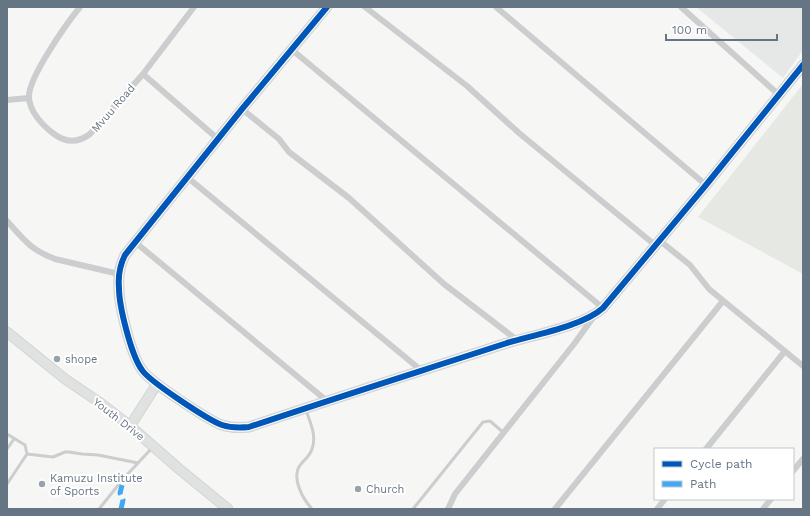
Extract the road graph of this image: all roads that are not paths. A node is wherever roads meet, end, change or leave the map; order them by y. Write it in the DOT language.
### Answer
graph roads {
  1 [pos="80,7"];
  2 [pos="194,7"];
  3 [pos="327,7"];
  4 [pos="365,7"];
  5 [pos="496,7"];
  6 [pos="680,7"];
  7 [pos="291,49"];
  8 [pos="803,66"];
  9 [pos="143,74"];
  10 [pos="780,95"];
  11 [pos="29,98"];
  12 [pos="7,100"];
  13 [pos="242,109"];
  14 [pos="218,139"];
  15 [pos="187,177"];
  16 [pos="706,185"];
  17 [pos="7,221"];
  18 [pos="135,242"];
  19 [pos="657,242"];
  20 [pos="119,274"];
  21 [pos="722,301"];
  22 [pos="603,308"];
  23 [pos="596,314"];
  24 [pos="7,332"];
  25 [pos="517,340"];
  26 [pos="785,351"];
  27 [pos="803,366"];
  28 [pos="422,371"];
  29 [pos="157,384"];
  30 [pos="327,401"];
  31 [pos="306,408"];
  32 [pos="130,426"];
  33 [pos="504,433"];
  34 [pos="7,434"];
  35 [pos="14,439"];
  36 [pos="153,446"];
  37 [pos="707,448"];
  38 [pos="7,449"];
  39 [pos="27,454"];
  40 [pos="803,459"];
  41 [pos="138,463"];
  42 [pos="794,470"];
  43 [pos="7,484"];
  44 [pos="664,500"];
  45 [pos="770,500"];
  46 [pos="99,509"];
  47 [pos="228,509"];
  48 [pos="312,509"];
  49 [pos="413,509"];
  50 [pos="448,509"];
  51 [pos="555,509"];
  52 [pos="657,509"];
  53 [pos="763,509"];
  1 -- 11 [label="street"];
  2 -- 9 [label="street, Mvuu Road"];
  3 -- 7 [label="street"];
  4 -- 19 [label="street"];
  5 -- 16 [label="street"];
  6 -- 10 [label="street"];
  7 -- 13 [label="street"];
  7 -- 22 [label="street"];
  8 -- 10 [label="street"];
  9 -- 11 [label="street, Mvuu Road"];
  9 -- 14 [label="street"];
  10 -- 16 [label="street"];
  11 -- 12 [label="street"];
  13 -- 14 [label="street"];
  13 -- 25 [label="street"];
  14 -- 15 [label="street"];
  15 -- 18 [label="street"];
  15 -- 28 [label="street"];
  16 -- 19 [label="street"];
  17 -- 20 [label="street"];
  18 -- 20 [label="street"];
  18 -- 30 [label="street"];
  19 -- 21 [label="street"];
  19 -- 22 [label="street"];
  20 -- 29 [label="street"];
  21 -- 26 [label="street"];
  21 -- 51 [label="street"];
  22 -- 23 [label="street"];
  23 -- 25 [label="street"];
  23 -- 33 [label="street"];
  24 -- 32 [label="street, Youth Drive"];
  25 -- 28 [label="street"];
  26 -- 27 [label="street"];
  26 -- 37 [label="street"];
  28 -- 30 [label="street"];
  29 -- 31 [label="street"];
  29 -- 32 [label="street"];
  30 -- 31 [label="street"];
  31 -- 48 [label="lane"];
  32 -- 36 [label="street, Youth Drive"];
  33 -- 49 [label="lane"];
  33 -- 50 [label="street"];
  34 -- 35 [label="lane"];
  35 -- 38 [label="lane"];
  35 -- 39 [label="lane"];
  36 -- 41 [label="lane"];
  36 -- 47 [label="street, Youth Drive"];
  39 -- 41 [label="lane"];
  39 -- 43 [label="lane"];
  40 -- 42 [label="street"];
  41 -- 46 [label="lane"];
  44 -- 52 [label="street"];
  45 -- 53 [label="street"];
}
